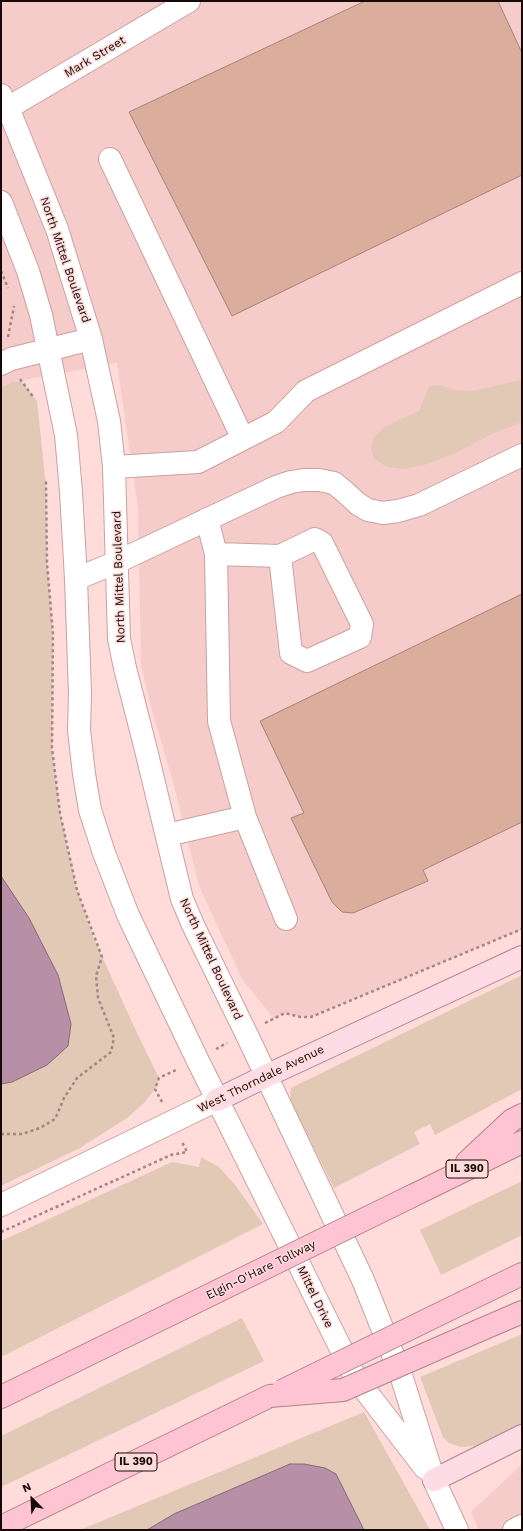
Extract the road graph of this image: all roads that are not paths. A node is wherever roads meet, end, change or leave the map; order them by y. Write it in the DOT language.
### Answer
graph roads {
  1 [pos="189,1"];
  2 [pos="3,105"];
  3 [pos="110,159"];
  4 [pos="1,202"];
  5 [pos="522,284"];
  6 [pos="91,339"];
  7 [pos="49,350"];
  8 [pos="1,364"];
  9 [pos="244,439"];
  10 [pos="522,455"];
  11 [pos="114,467"];
  12 [pos="207,520"];
  13 [pos="216,554"];
  14 [pos="280,556"];
  15 [pos="117,562"];
  16 [pos="76,579"];
  17 [pos="245,817"];
  18 [pos="167,835"];
  19 [pos="286,919"];
  20 [pos="522,956"];
  21 [pos="266,1076"];
  22 [pos="217,1100"];
  23 [pos="522,1115"];
  24 [pos="522,1142"];
  25 [pos="450,1178"];
  26 [pos="1,1205"];
  27 [pos="522,1274"];
  28 [pos="522,1312"];
  29 [pos="270,1396"];
  30 [pos="1,1397"];
  31 [pos="522,1436"];
  32 [pos="434,1480"];
  33 [pos="522,1526"];
  34 [pos="1,1527"];
  35 [pos="457,1530"];
  36 [pos="514,1530"];
  1 -- 2 [label="street, Mark Street"];
  2 -- 6 [label="street, North Mittel Boulevard"];
  3 -- 9 [label="street"];
  4 -- 7 [label="street"];
  5 -- 9 [label="street"];
  6 -- 7 [label="street"];
  6 -- 11 [label="street, North Mittel Boulevard"];
  7 -- 8 [label="street"];
  7 -- 16 [label="street"];
  9 -- 11 [label="street"];
  10 -- 12 [label="street"];
  11 -- 15 [label="street, North Mittel Boulevard"];
  12 -- 13 [label="street"];
  12 -- 15 [label="street"];
  13 -- 14 [label="street"];
  13 -- 17 [label="street"];
  14 -- 14 [label="street"];
  15 -- 16 [label="street"];
  15 -- 18 [label="street, North Mittel Boulevard"];
  16 -- 22 [label="street"];
  17 -- 18 [label="street"];
  17 -- 19 [label="street"];
  18 -- 21 [label="street, North Mittel Boulevard"];
  20 -- 21 [label="main road, West Thorndale Avenue"];
  21 -- 22 [label="main road, West Thorndale Avenue"];
  21 -- 32 [label="street, Mittel Drive"];
  22 -- 26 [label="street, West Thorndale Avenue"];
  22 -- 32 [label="street, Mittel Drive"];
  23 -- 25 [label="highway"];
  24 -- 25 [label="highway, Elgin-O'Hare Tollway / IL 390"];
  25 -- 30 [label="highway, Elgin-O'Hare Tollway / IL 390, bridge"];
  27 -- 29 [label="highway, IL 390, bridge"];
  28 -- 29 [label="highway, bridge"];
  29 -- 34 [label="highway, IL 390"];
  31 -- 32 [label="main road"];
  32 -- 35 [label="street, Mittel Drive"];
  33 -- 36 [label="street"];
}
